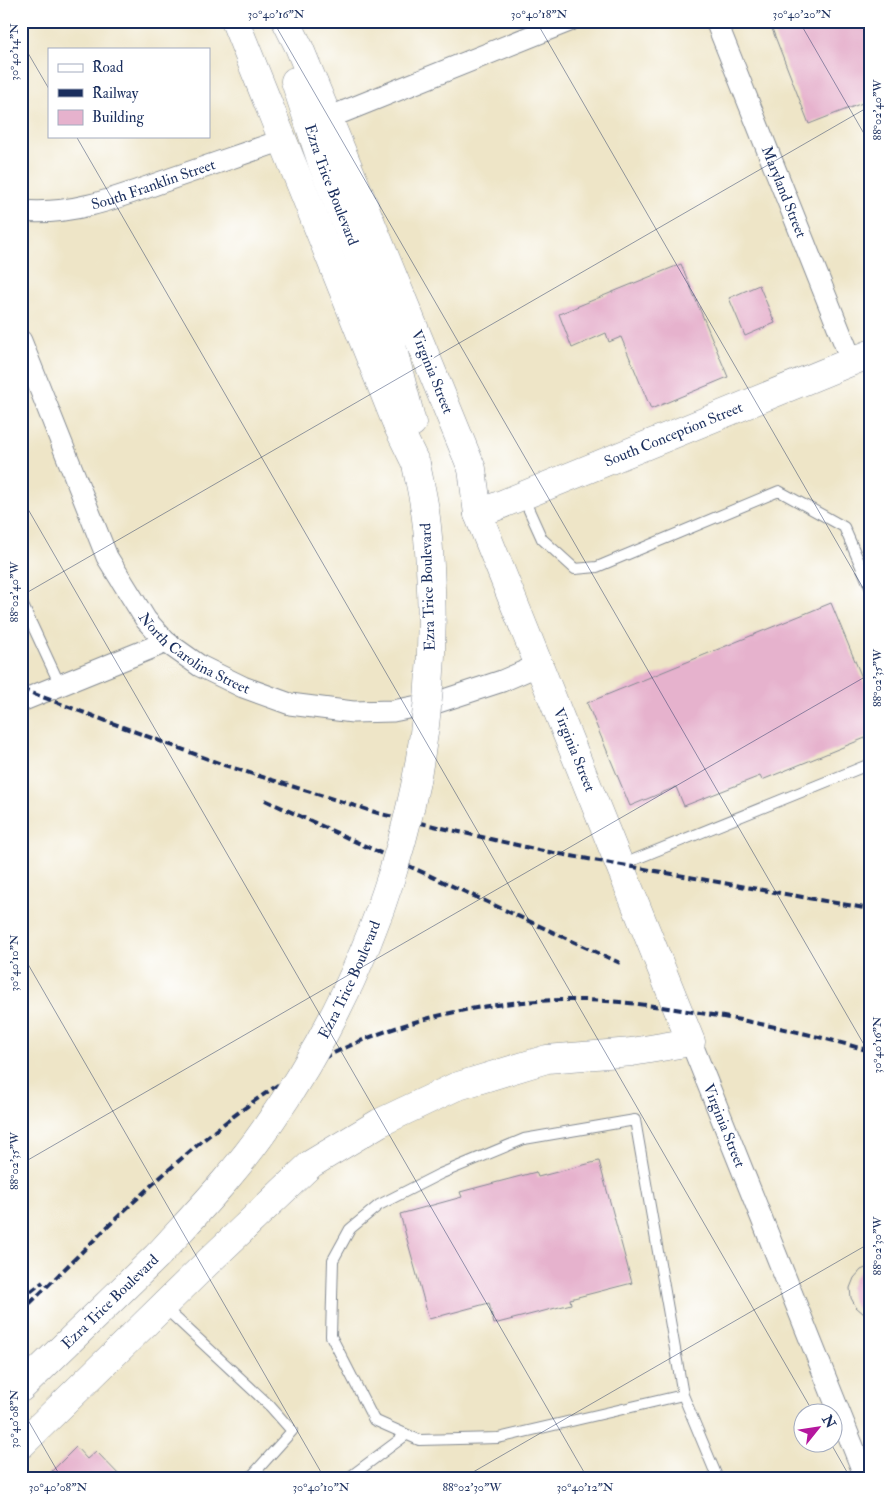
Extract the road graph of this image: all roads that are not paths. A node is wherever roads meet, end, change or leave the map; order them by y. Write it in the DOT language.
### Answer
graph roads {
  1 [pos="235,21"];
  2 [pos="252,21"];
  3 [pos="279,21"];
  4 [pos="286,21"];
  5 [pos="569,21"];
  6 [pos="716,21"];
  7 [pos="328,118"];
  8 [pos="283,140"];
  9 [pos="21,211"];
  10 [pos="379,307"];
  11 [pos="21,341"];
  12 [pos="861,358"];
  13 [pos="416,464"];
  14 [pos="523,496"];
  15 [pos="478,514"];
  16 [pos="870,587"];
  17 [pos="21,600"];
  18 [pos="166,642"];
  19 [pos="539,665"];
  20 [pos="60,685"];
  21 [pos="21,701"];
  22 [pos="870,764"];
  23 [pos="621,865"];
  24 [pos="691,1042"];
  25 [pos="163,1306"];
  26 [pos="21,1388"];
  27 [pos="683,1396"];
  28 [pos="406,1435"];
  29 [pos="21,1446"];
  30 [pos="249,1479"];
  31 [pos="347,1479"];
  32 [pos="718,1479"];
  33 [pos="866,1479"];
  1 -- 8 [label="street"];
  2 -- 10 [label="street"];
  3 -- 10 [label="street, Ezra Trice Boulevard"];
  4 -- 7 [label="street, Virginia Street"];
  5 -- 7 [label="street"];
  6 -- 12 [label="street, Maryland Street"];
  7 -- 15 [label="street, Virginia Street"];
  8 -- 9 [label="street, South Franklin Street"];
  8 -- 13 [label="street, Ezra Trice Boulevard"];
  10 -- 13 [label="street, Ezra Trice Boulevard"];
  11 -- 18 [label="street, North Carolina Street"];
  12 -- 14 [label="street, South Conception Street"];
  13 -- 26 [label="street, Ezra Trice Boulevard, bridge"];
  14 -- 15 [label="street, South Conception Street"];
  14 -- 16 [label="lane"];
  15 -- 19 [label="street, Virginia Street"];
  17 -- 20 [label="lane"];
  18 -- 19 [label="street, North Carolina Street"];
  18 -- 20 [label="street"];
  19 -- 23 [label="street, Virginia Street"];
  20 -- 21 [label="street"];
  22 -- 23 [label="lane"];
  23 -- 24 [label="street, Virginia Street"];
  24 -- 25 [label="street"];
  24 -- 33 [label="street, Virginia Street"];
  25 -- 29 [label="street"];
  25 -- 30 [label="lane"];
  27 -- 28 [label="lane"];
  27 -- 28 [label="lane"];
  27 -- 32 [label="lane"];
  28 -- 31 [label="lane"];
}
